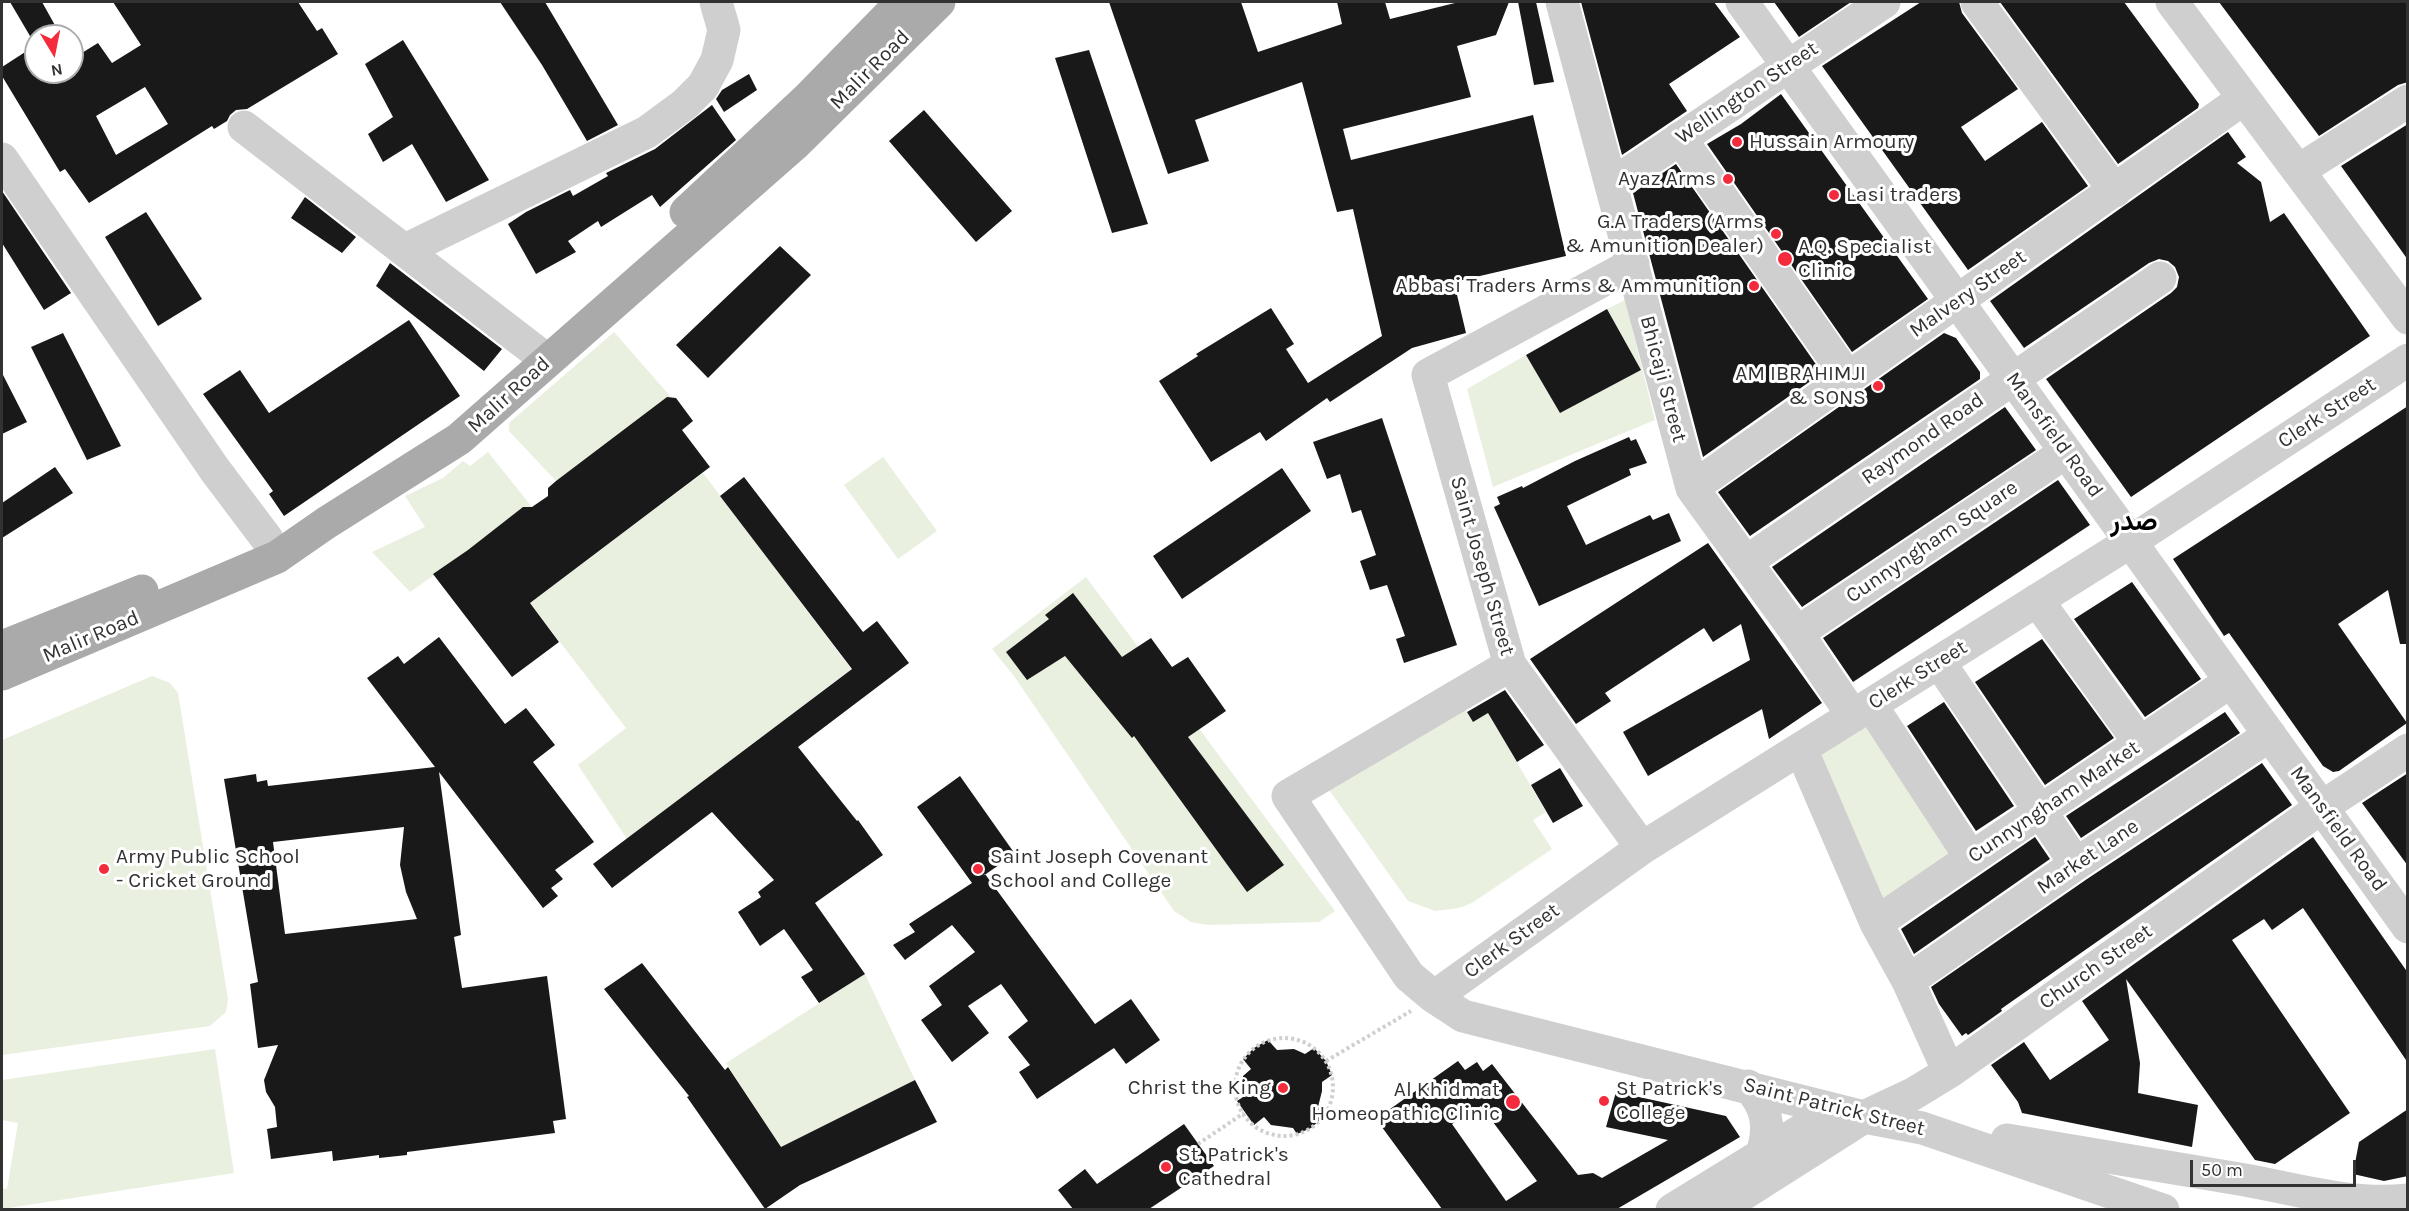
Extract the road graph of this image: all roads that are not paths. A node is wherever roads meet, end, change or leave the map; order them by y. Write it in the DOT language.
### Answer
graph roads {
  1 [pos="716,2"];
  2 [pos="902,2"];
  3 [pos="939,2"];
  4 [pos="1562,2"];
  5 [pos="1742,2"];
  6 [pos="1884,2"];
  7 [pos="1977,2"];
  8 [pos="2172,2"];
  9 [pos="1788,66"];
  10 [pos="2243,99"];
  11 [pos="2408,101"];
  12 [pos="244,127"];
  13 [pos="1680,138"];
  14 [pos="2,159"];
  15 [pos="2298,171"];
  16 [pos="1611,185"];
  17 [pos="2115,191"];
  18 [pos="405,250"];
  19 [pos="1633,264"];
  20 [pos="2160,278"];
  21 [pos="1958,301"];
  22 [pos="2408,318"];
  23 [pos="541,355"];
  24 [pos="2408,360"];
  25 [pos="2012,377"];
  26 [pos="1848,378"];
  27 [pos="2066,452"];
  28 [pos="1692,488"];
  29 [pos="267,539"];
  30 [pos="2130,542"];
  31 [pos="1746,562"];
  32 [pos="2037,600"];
  33 [pos="1797,633"];
  34 [pos="2,647"];
  35 [pos="1939,662"];
  36 [pos="1510,665"];
  37 [pos="2,674"];
  38 [pos="2231,681"];
  39 [pos="1862,710"];
  40 [pos="2270,735"];
  41 [pos="2140,743"];
  42 [pos="1801,748"];
  43 [pos="2408,750"];
  44 [pos="2322,807"];
  45 [pos="2040,811"];
  46 [pos="1642,848"];
  47 [pos="1971,858"];
  48 [pos="2076,864"];
  49 [pos="1876,923"];
  50 [pos="2408,927"];
  51 [pos="1908,981"];
  52 [pos="1434,998"];
  53 [pos="1949,1072"];
  54 [pos="1748,1086"];
  55 [pos="1850,1112"];
  56 [pos="1922,1128"];
  57 [pos="1761,1153"];
  58 [pos="2408,1200"];
  59 [pos="1712,1204"];
  60 [pos="1672,1209"];
  61 [pos="2163,1209"];
  1 -- 18 [label="street"];
  2 -- 23 [label="main road, Malir Road"];
  3 -- 23 [label="main road, Malir Road"];
  4 -- 16 [label="street, Bhicaji Street"];
  5 -- 9 [label="street, Mansfield Road"];
  6 -- 9 [label="street, Wellington Street"];
  7 -- 17 [label="street"];
  8 -- 10 [label="street"];
  9 -- 13 [label="street, Wellington Street"];
  9 -- 21 [label="street, Mansfield Road"];
  10 -- 15 [label="street"];
  10 -- 17 [label="street, Malvery Street"];
  11 -- 15 [label="street"];
  12 -- 18 [label="street"];
  13 -- 16 [label="street, Wellington Street"];
  13 -- 26 [label="street"];
  14 -- 29 [label="street"];
  15 -- 22 [label="street"];
  16 -- 19 [label="street, Bhicaji Street"];
  17 -- 21 [label="street, Malvery Street"];
  18 -- 23 [label="street"];
  19 -- 28 [label="street, Bhicaji Street"];
  19 -- 36 [label="street, Saint Joseph Street"];
  20 -- 25 [label="street, Raymond Road"];
  21 -- 25 [label="street, Mansfield Road"];
  21 -- 26 [label="street, Malvery Street"];
  23 -- 29 [label="main road, Malir Road"];
  23 -- 37 [label="main road, Malir Road"];
  24 -- 30 [label="street, Clerk Street"];
  25 -- 27 [label="street, Mansfield Road"];
  25 -- 31 [label="street, Raymond Road"];
  26 -- 28 [label="street, Malvery Street"];
  27 -- 30 [label="street, Mansfield Road"];
  27 -- 33 [label="street, Cunnyngham Square"];
  28 -- 31 [label="street, Bhicaji Street"];
  29 -- 34 [label="main road, Malir Road"];
  30 -- 32 [label="street, Clerk Street"];
  30 -- 38 [label="street, Mansfield Road"];
  31 -- 33 [label="street, Bhicaji Street"];
  32 -- 35 [label="street, Clerk Street"];
  32 -- 41 [label="street"];
  33 -- 39 [label="street, Bhicaji Street"];
  35 -- 39 [label="street, Clerk Street"];
  35 -- 45 [label="street"];
  36 -- 46 [label="street"];
  36 -- 52 [label="street, Saint Joseph Street"];
  38 -- 40 [label="street, Mansfield Road"];
  38 -- 41 [label="street, Cunnyngham Market"];
  39 -- 42 [label="street, Clerk Street"];
  39 -- 47 [label="street, Bhicaji Street"];
  40 -- 44 [label="street, Mansfield Road"];
  40 -- 48 [label="street, Market Lane"];
  41 -- 45 [label="street, Cunnyngham Market"];
  42 -- 46 [label="street, Clerk Street"];
  42 -- 49 [label="street"];
  43 -- 44 [label="street, Church Street"];
  44 -- 50 [label="street, Mansfield Road"];
  44 -- 53 [label="street, Church Street"];
  45 -- 47 [label="street, Cunnyngham Market"];
  45 -- 48 [label="street"];
  46 -- 52 [label="street, Clerk Street"];
  47 -- 49 [label="street, Cunnyngham Market"];
  48 -- 51 [label="street, Market Lane"];
  49 -- 51 [label="street"];
  51 -- 53 [label="street"];
  52 -- 54 [label="street, Saint Patrick Street"];
  53 -- 55 [label="street, Church Street"];
  54 -- 55 [label="street, Saint Patrick Street"];
  54 -- 57 [label="street"];
  55 -- 56 [label="street, Saint Patrick Street"];
  55 -- 57 [label="street"];
  55 -- 59 [label="street"];
  56 -- 58 [label="street"];
  56 -- 61 [label="street, Saint Patrick Street"];
  57 -- 59 [label="street"];
  59 -- 60 [label="street"];
}
